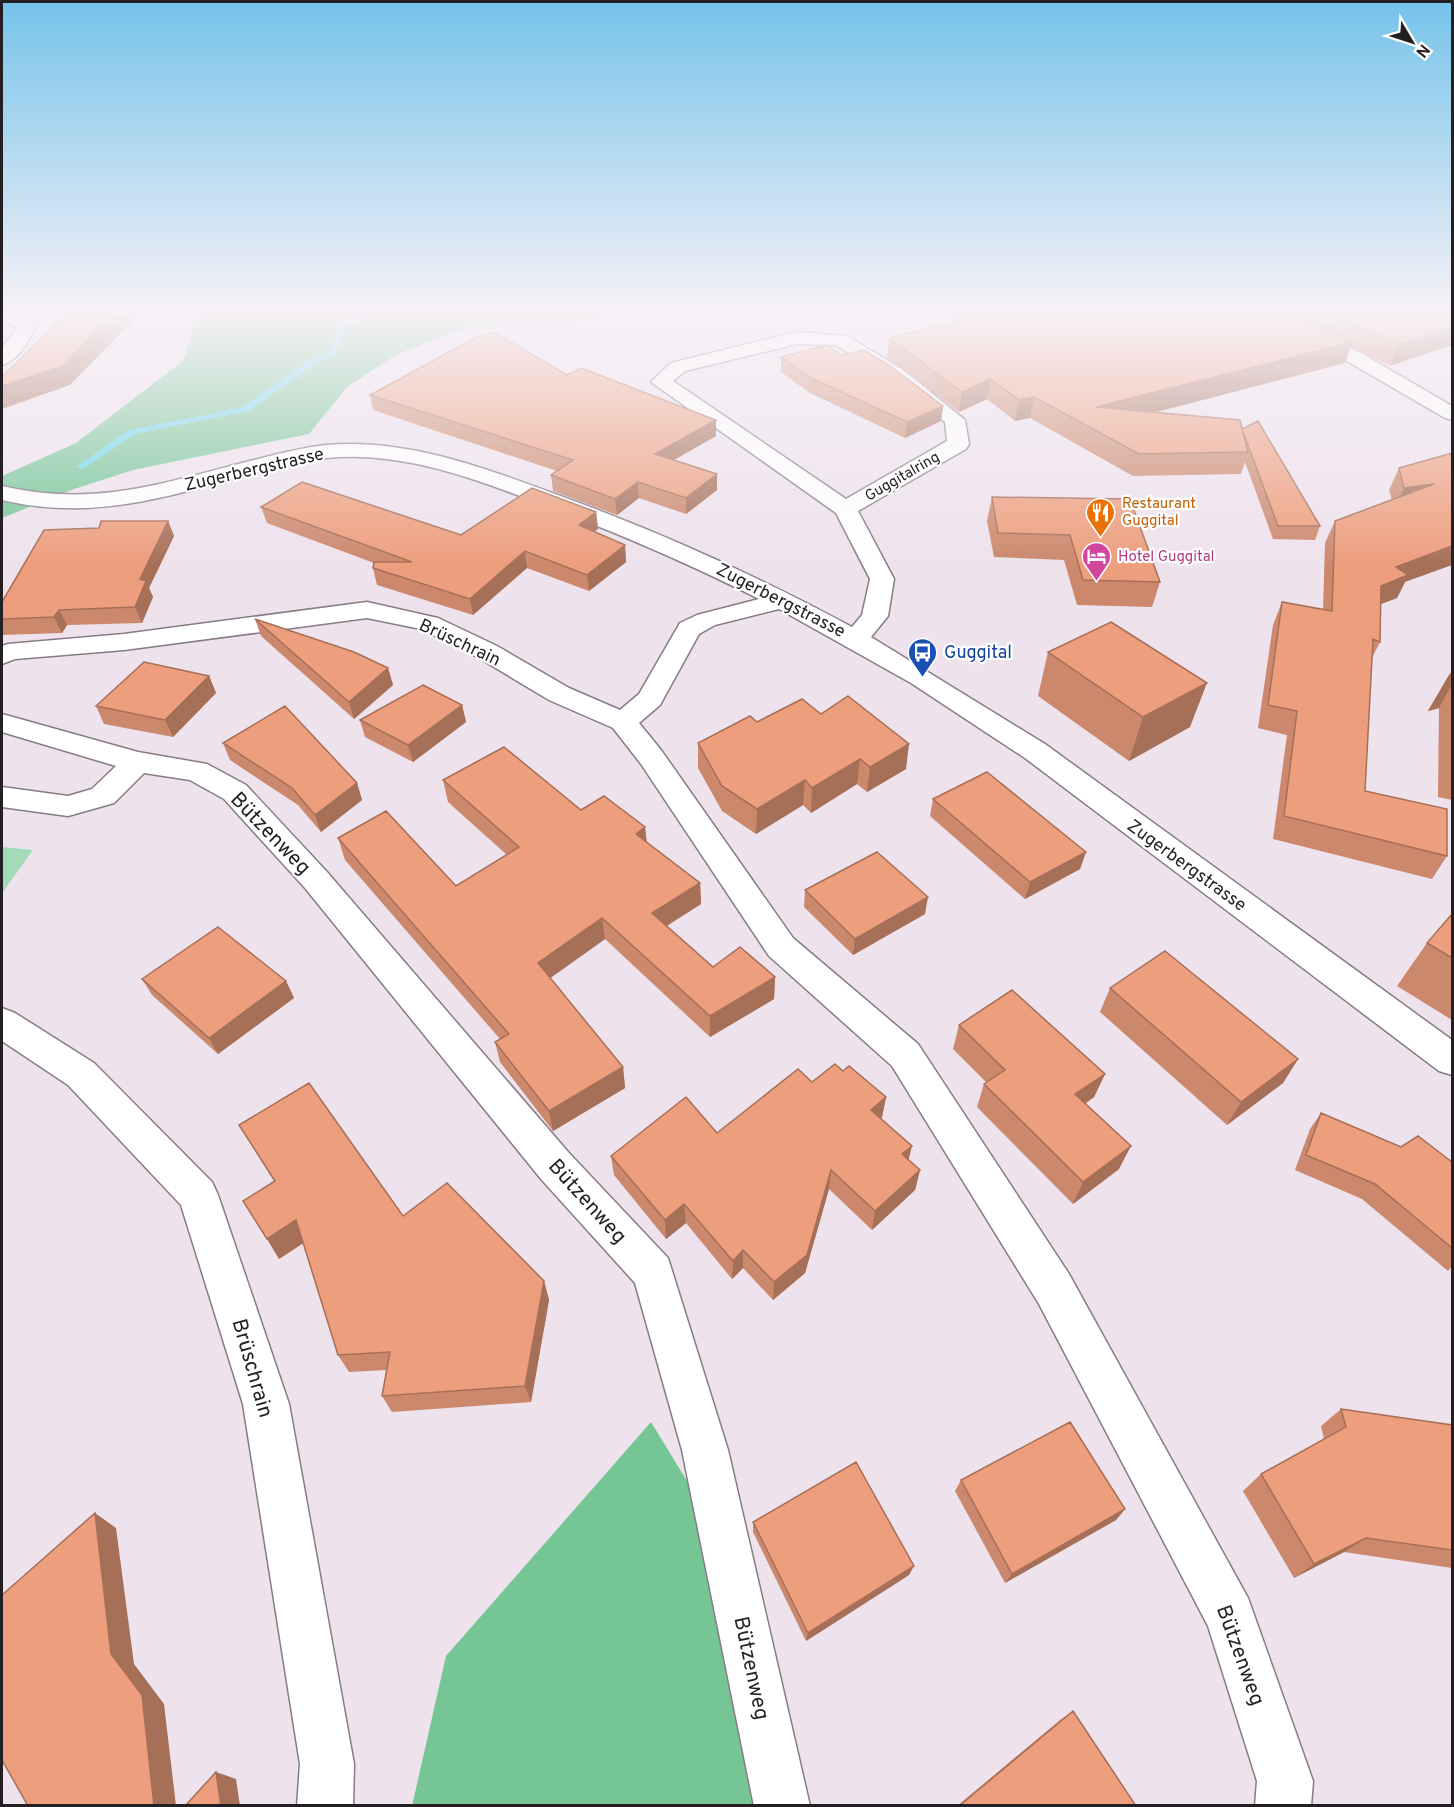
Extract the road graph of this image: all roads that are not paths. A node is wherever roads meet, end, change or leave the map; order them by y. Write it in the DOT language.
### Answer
graph roads {
  1 [pos="682,397"];
  2 [pos="926,397"];
  3 [pos="1423,397"];
  4 [pos="1452,414"];
  5 [pos="2,493"];
  6 [pos="846,509"];
  7 [pos="784,600"];
  8 [pos="856,638"];
  9 [pos="2,656"];
  10 [pos="623,722"];
  11 [pos="2,723"];
  12 [pos="137,762"];
  13 [pos="2,797"];
  14 [pos="2,1023"];
  15 [pos="1452,1060"];
  16 [pos="325,1806"];
  17 [pos="782,1806"];
  18 [pos="1283,1806"];
  1 -- 6 [label="street, Guggitalring"];
  2 -- 6 [label="street, Guggitalring"];
  3 -- 4 [label="street"];
  5 -- 7 [label="street, Zugerbergstrasse"];
  6 -- 8 [label="street, Guggitalring"];
  7 -- 8 [label="street, Zugerbergstrasse"];
  7 -- 10 [label="street"];
  8 -- 15 [label="street, Zugerbergstrasse"];
  9 -- 10 [label="street, Brüschrain"];
  10 -- 18 [label="street, Bützenweg"];
  11 -- 12 [label="street"];
  12 -- 13 [label="street"];
  12 -- 17 [label="street, Bützenweg"];
  14 -- 16 [label="street, Brüschrain"];
}
